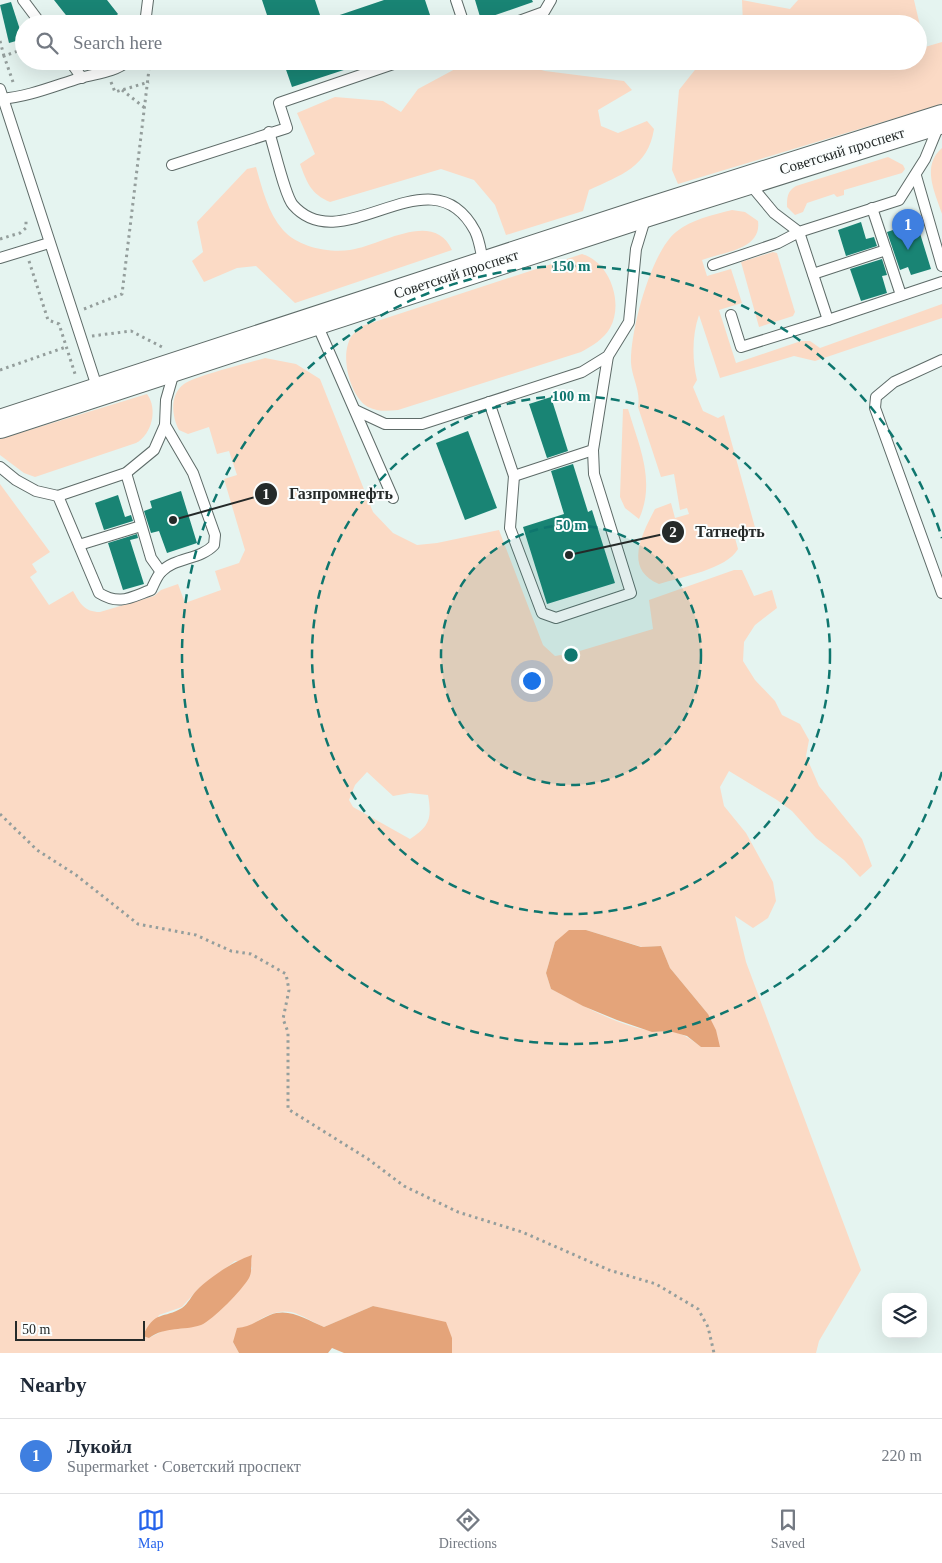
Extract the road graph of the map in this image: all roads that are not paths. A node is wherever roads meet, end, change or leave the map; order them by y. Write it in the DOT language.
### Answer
graph roads {
  1 [pos="23,0"];
  2 [pos="148,0"];
  3 [pos="456,0"];
  4 [pos="551,0"];
  5 [pos="34,15"];
  6 [pos="146,15"];
  7 [pos="461,15"];
  8 [pos="536,15"];
  9 [pos="76,70"];
  10 [pos="112,70"];
  11 [pos="376,70"];
  12 [pos="82,78"];
  13 [pos="1,96"];
  14 [pos="942,120"];
  15 [pos="269,132"];
  16 [pos="172,165"];
  17 [pos="916,176"];
  18 [pos="747,180"];
  19 [pos="872,208"];
  20 [pos="648,212"];
  21 [pos="799,232"];
  22 [pos="49,243"];
  23 [pos="886,250"];
  24 [pos="0,258"];
  25 [pos="713,264"];
  26 [pos="484,265"];
  27 [pos="942,266"];
  28 [pos="813,274"];
  29 [pos="942,282"];
  30 [pos="901,296"];
  31 [pos="731,315"];
  32 [pos="315,320"];
  33 [pos="828,320"];
  34 [pos="175,356"];
  35 [pos="608,356"];
  36 [pos="942,360"];
  37 [pos="87,396"];
  38 [pos="489,402"];
  39 [pos="355,410"];
  40 [pos="0,424"];
  41 [pos="164,425"];
  42 [pos="593,450"];
  43 [pos="0,467"];
  44 [pos="126,473"];
  45 [pos="514,476"];
  46 [pos="58,496"];
  47 [pos="393,498"];
  48 [pos="141,526"];
  49 [pos="79,545"];
  50 [pos="161,572"];
  51 [pos="942,593"];
  1 -- 5 [label="lane"];
  2 -- 6 [label="lane"];
  3 -- 7 [label="lane"];
  4 -- 8 [label="lane"];
  9 -- 12 [label="lane"];
  10 -- 12 [label="lane"];
  11 -- 15 [label="lane"];
  12 -- 13 [label="lane"];
  13 -- 22 [label="lane"];
  14 -- 17 [label="lane"];
  14 -- 18 [label="main road, Советский проспект"];
  15 -- 16 [label="lane"];
  15 -- 26 [label="lane"];
  17 -- 19 [label="lane"];
  17 -- 27 [label="lane"];
  18 -- 20 [label="main road, Советский проспект"];
  18 -- 21 [label="lane"];
  19 -- 21 [label="lane"];
  19 -- 23 [label="lane"];
  20 -- 26 [label="main road, Советский проспект"];
  20 -- 35 [label="lane"];
  21 -- 25 [label="lane"];
  21 -- 28 [label="lane"];
  22 -- 24 [label="lane"];
  22 -- 37 [label="lane"];
  23 -- 28 [label="lane"];
  23 -- 30 [label="lane"];
  26 -- 32 [label="main road, Советский проспект"];
  28 -- 33 [label="lane"];
  29 -- 30 [label="lane"];
  30 -- 33 [label="lane"];
  31 -- 33 [label="lane"];
  32 -- 34 [label="main road, Советский проспект"];
  32 -- 39 [label="lane"];
  34 -- 37 [label="main road, Советский проспект"];
  34 -- 41 [label="lane"];
  35 -- 38 [label="lane"];
  35 -- 42 [label="lane"];
  36 -- 51 [label="lane"];
  37 -- 40 [label="main road, Советский проспект"];
  38 -- 39 [label="lane"];
  38 -- 45 [label="lane"];
  39 -- 47 [label="lane"];
  41 -- 44 [label="lane"];
  41 -- 50 [label="lane"];
  42 -- 45 [label="lane"];
  42 -- 45 [label="lane"];
  43 -- 46 [label="lane"];
  44 -- 46 [label="lane"];
  44 -- 48 [label="lane"];
  46 -- 49 [label="lane"];
  48 -- 49 [label="lane"];
  48 -- 50 [label="lane"];
  49 -- 50 [label="lane"];
}
